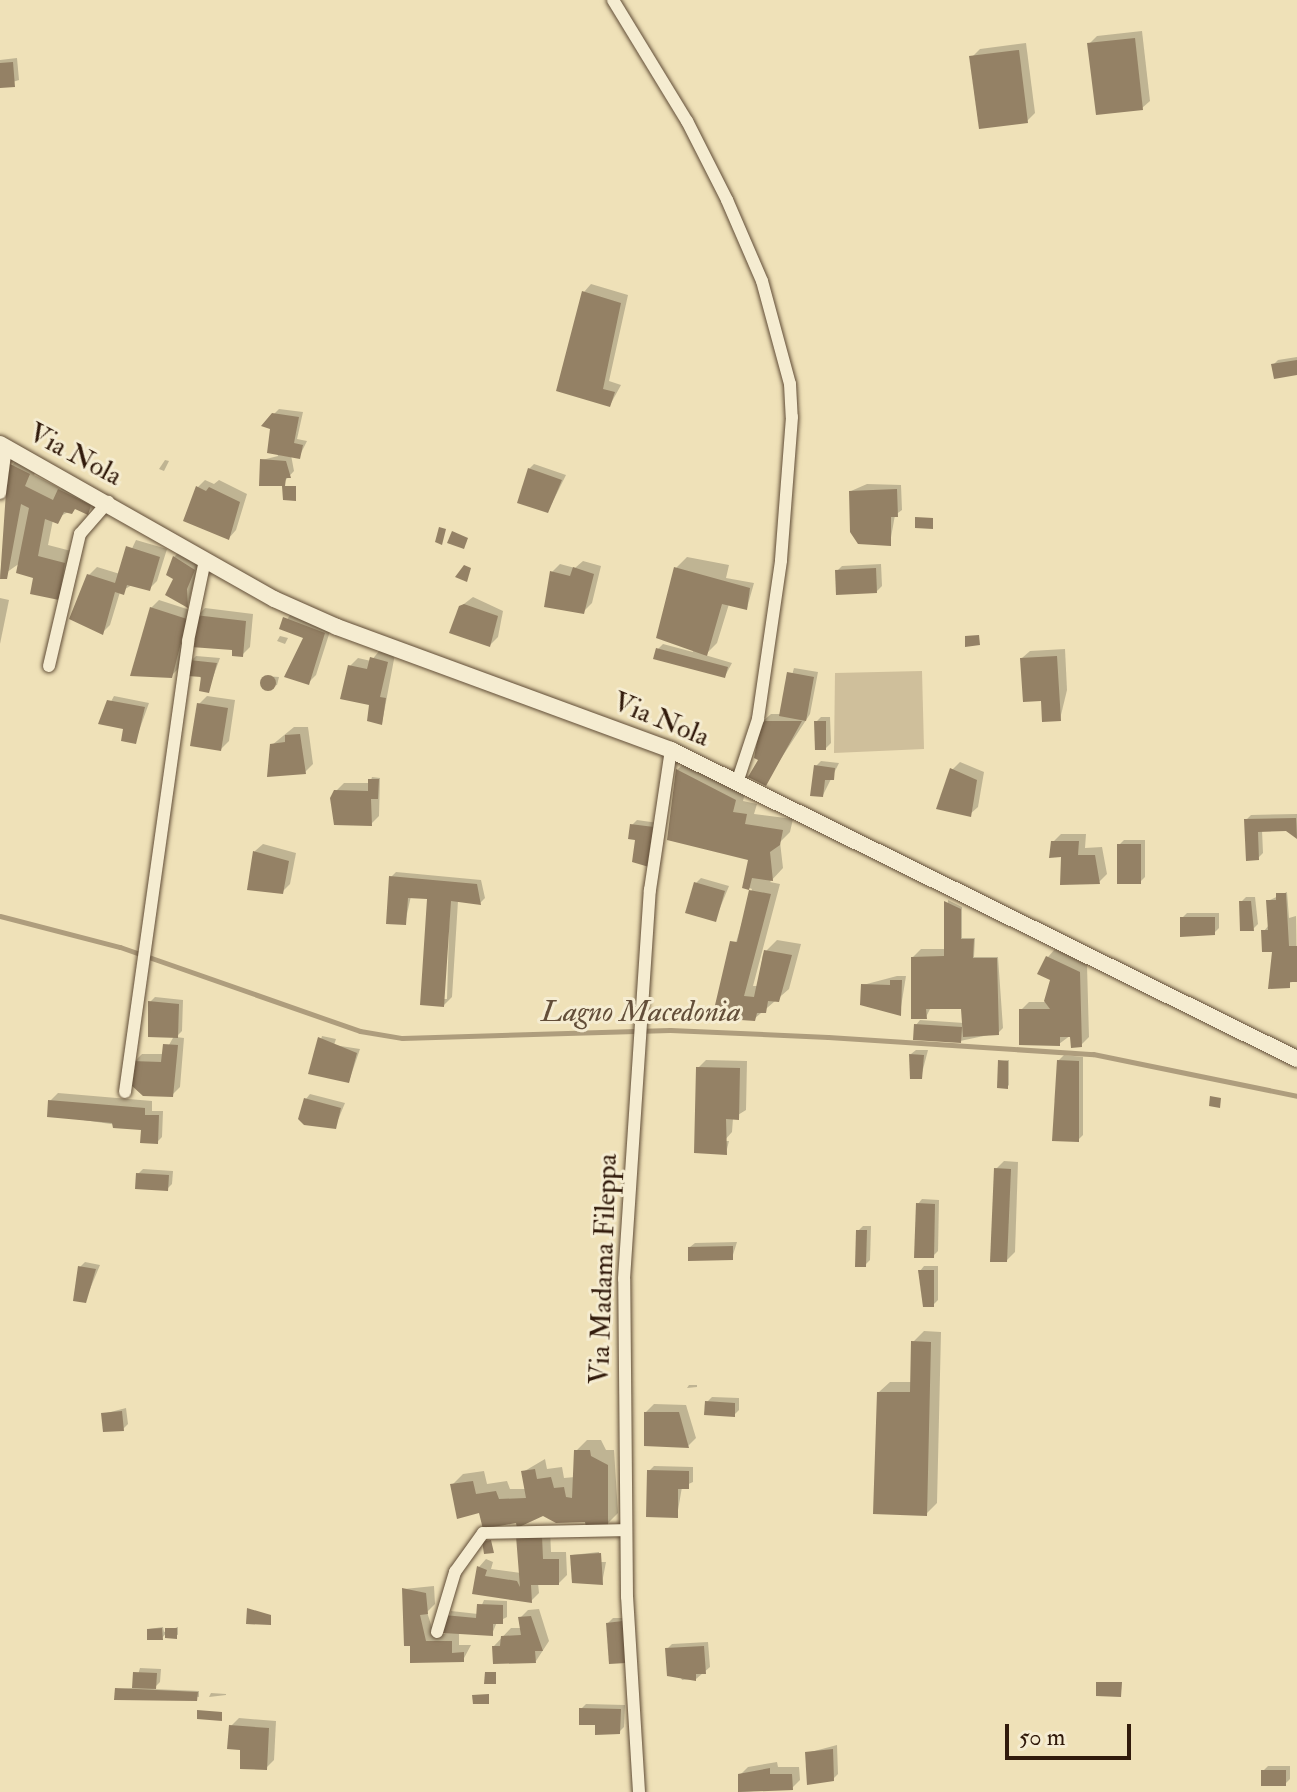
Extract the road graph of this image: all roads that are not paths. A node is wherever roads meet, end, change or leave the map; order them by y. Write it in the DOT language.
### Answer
graph roads {
  1 [pos="613,0"];
  2 [pos="3,446"];
  3 [pos="0,493"];
  4 [pos="108,502"];
  5 [pos="205,560"];
  6 [pos="49,666"];
  7 [pos="671,750"];
  8 [pos="738,780"];
  9 [pos="1297,1059"];
  10 [pos="125,1092"];
  11 [pos="625,1530"];
  12 [pos="437,1632"];
  13 [pos="639,1792"];
  1 -- 8 [label="street"];
  2 -- 3 [label="street"];
  2 -- 4 [label="street, Via Nola"];
  4 -- 5 [label="street, Via Nola"];
  4 -- 6 [label="street"];
  5 -- 7 [label="street, Via Nola"];
  5 -- 10 [label="street"];
  7 -- 8 [label="street, Via Nola"];
  7 -- 11 [label="street, Via Madama Fileppa"];
  8 -- 9 [label="street, Via Nola"];
  11 -- 12 [label="street"];
  11 -- 13 [label="street, Via Madama Fileppa"];
}
